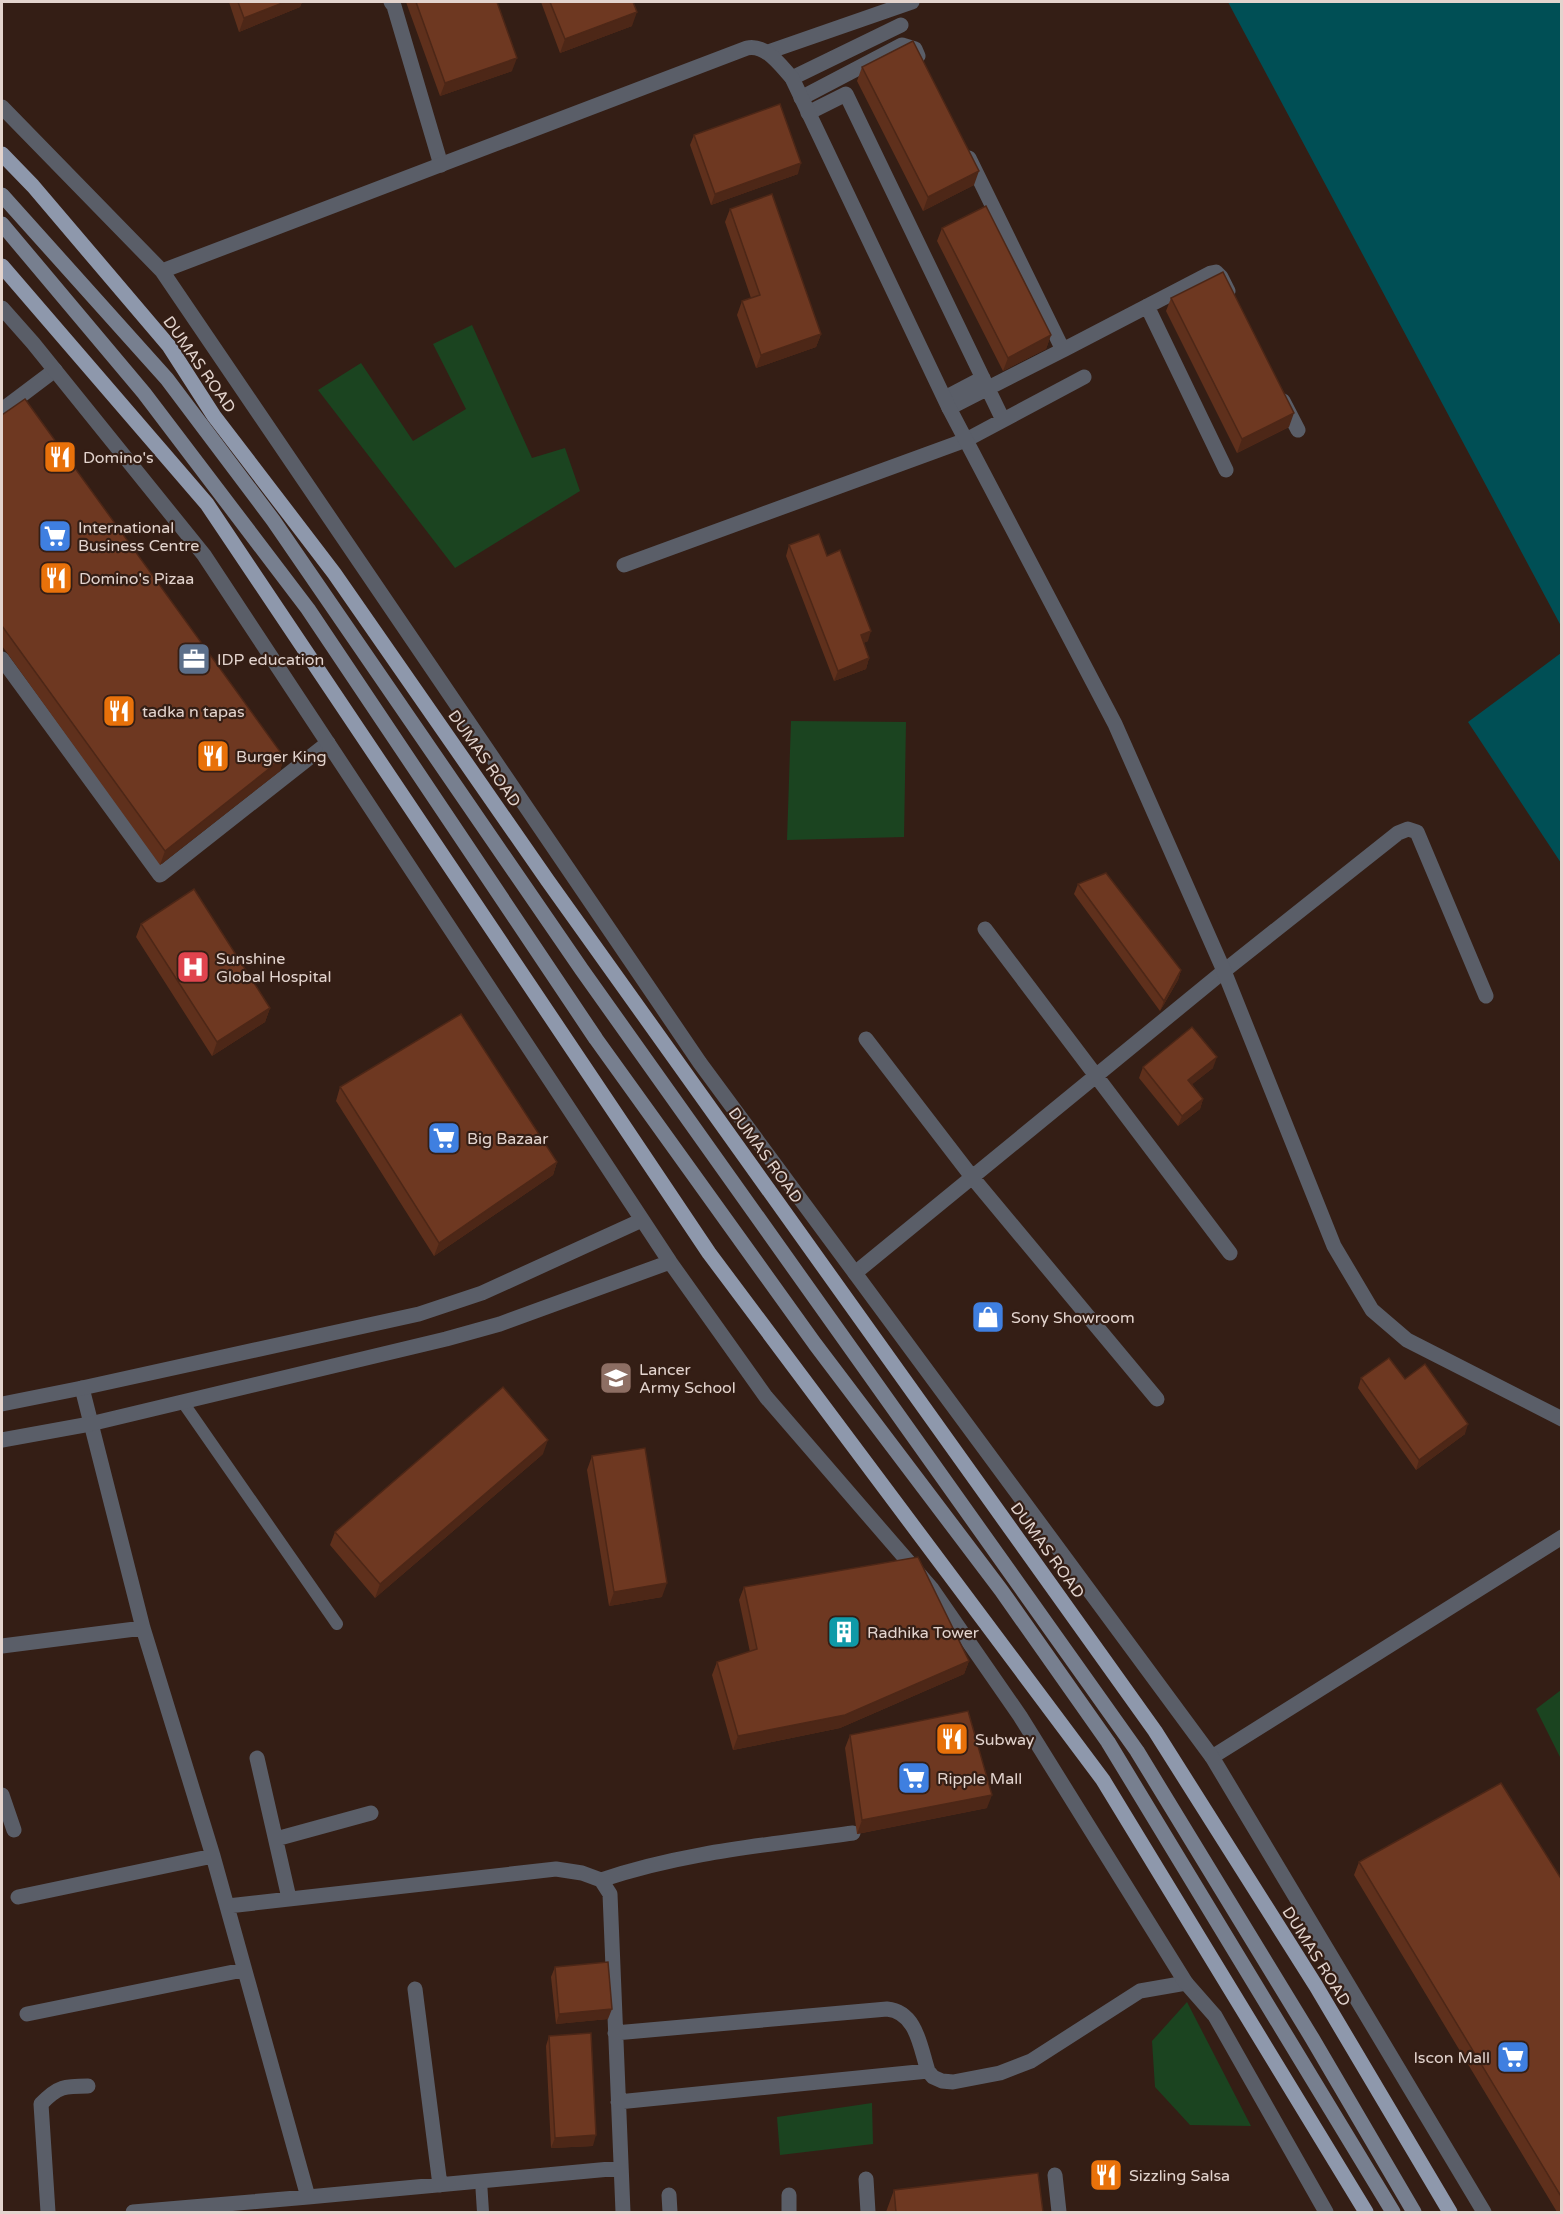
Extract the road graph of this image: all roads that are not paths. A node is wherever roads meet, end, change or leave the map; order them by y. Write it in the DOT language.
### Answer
graph roads {
  1 [pos="391,2"];
  2 [pos="912,2"];
  3 [pos="901,25"];
  4 [pos="768,52"];
  5 [pos="828,60"];
  6 [pos="926,70"];
  7 [pos="792,78"];
  8 [pos="837,79"];
  9 [pos="846,94"];
  10 [pos="801,98"];
  11 [pos="2,106"];
  12 [pos="808,113"];
  13 [pos="963,146"];
  14 [pos="2,154"];
  15 [pos="441,165"];
  16 [pos="2,195"];
  17 [pos="2,224"];
  18 [pos="2,266"];
  19 [pos="162,271"];
  20 [pos="1147,306"];
  21 [pos="2,308"];
  22 [pos="1237,308"];
  23 [pos="1063,350"];
  24 [pos="55,370"];
  25 [pos="1084,377"];
  26 [pos="985,383"];
  27 [pos="1277,389"];
  28 [pos="947,403"];
  29 [pos="2,410"];
  30 [pos="1003,420"];
  31 [pos="1298,430"];
  32 [pos="966,440"];
  33 [pos="1226,470"];
  34 [pos="624,565"];
  35 [pos="2,659"];
  36 [pos="328,743"];
  37 [pos="985,929"];
  38 [pos="1224,971"];
  39 [pos="1486,996"];
  40 [pos="866,1039"];
  41 [pos="1096,1076"];
  42 [pos="972,1177"];
  43 [pos="642,1220"];
  44 [pos="1230,1253"];
  45 [pos="670,1262"];
  46 [pos="855,1273"];
  47 [pos="82,1388"];
  48 [pos="1157,1399"];
  49 [pos="182,1401"];
  50 [pos="2,1404"];
  51 [pos="1562,1419"];
  52 [pos="90,1424"];
  53 [pos="2,1440"];
  54 [pos="1562,1537"];
  55 [pos="337,1624"];
  56 [pos="143,1628"];
  57 [pos="2,1646"];
  58 [pos="1212,1756"];
  59 [pos="257,1758"];
  60 [pos="2,1795"];
  61 [pos="371,1813"];
  62 [pos="14,1830"];
  63 [pos="853,1833"];
  64 [pos="276,1839"];
  65 [pos="213,1856"];
  66 [pos="601,1880"];
  67 [pos="18,1897"];
  68 [pos="289,1898"];
  69 [pos="228,1906"];
  70 [pos="243,1970"];
  71 [pos="1186,1983"];
  72 [pos="415,1989"];
  73 [pos="27,2014"];
  74 [pos="615,2033"];
  75 [pos="928,2071"];
  76 [pos="88,2086"];
  77 [pos="618,2102"];
  78 [pos="621,2168"];
  79 [pos="1055,2175"];
  80 [pos="866,2179"];
  81 [pos="481,2181"];
  82 [pos="440,2185"];
  83 [pos="669,2195"];
  84 [pos="789,2195"];
  85 [pos="308,2197"];
  86 [pos="48,2212"];
  87 [pos="133,2212"];
  88 [pos="483,2212"];
  89 [pos="623,2212"];
  90 [pos="670,2212"];
  91 [pos="789,2212"];
  92 [pos="868,2212"];
  93 [pos="1059,2212"];
  94 [pos="1326,2212"];
  95 [pos="1366,2212"];
  96 [pos="1393,2212"];
  97 [pos="1414,2212"];
  98 [pos="1450,2212"];
  99 [pos="1484,2212"];
  1 -- 15 [label="street"];
  2 -- 4 [label="street"];
  3 -- 5 [label="street"];
  4 -- 7 [label="street"];
  4 -- 15 [label="street"];
  5 -- 7 [label="street"];
  5 -- 8 [label="street"];
  6 -- 8 [label="street"];
  7 -- 10 [label="street"];
  8 -- 9 [label="street"];
  8 -- 10 [label="street"];
  9 -- 12 [label="street"];
  9 -- 26 [label="street"];
  10 -- 12 [label="street"];
  11 -- 19 [label="street"];
  12 -- 28 [label="street"];
  13 -- 23 [label="street"];
  14 -- 98 [label="main road, DUMAS ROAD"];
  15 -- 19 [label="street"];
  16 -- 97 [label="main road"];
  17 -- 96 [label="main road"];
  18 -- 95 [label="main road"];
  19 -- 46 [label="street"];
  20 -- 22 [label="street"];
  20 -- 23 [label="street"];
  20 -- 33 [label="street"];
  21 -- 24 [label="street"];
  23 -- 26 [label="street"];
  24 -- 29 [label="street"];
  24 -- 36 [label="street"];
  25 -- 30 [label="street"];
  26 -- 28 [label="street"];
  26 -- 30 [label="street"];
  27 -- 31 [label="street"];
  28 -- 32 [label="street"];
  30 -- 32 [label="street"];
  32 -- 34 [label="street"];
  32 -- 38 [label="street"];
  35 -- 36 [label="street"];
  36 -- 43 [label="street"];
  37 -- 41 [label="street"];
  38 -- 39 [label="street"];
  38 -- 41 [label="street"];
  38 -- 51 [label="street"];
  40 -- 42 [label="street"];
  41 -- 42 [label="street"];
  41 -- 44 [label="street"];
  42 -- 46 [label="street"];
  42 -- 48 [label="street"];
  43 -- 45 [label="street"];
  43 -- 47 [label="street"];
  45 -- 49 [label="street"];
  45 -- 71 [label="street"];
  46 -- 58 [label="street"];
  47 -- 50 [label="street"];
  47 -- 52 [label="street"];
  49 -- 52 [label="street"];
  49 -- 55 [label="lane"];
  52 -- 53 [label="street"];
  52 -- 56 [label="street"];
  54 -- 58 [label="street"];
  56 -- 57 [label="street"];
  56 -- 65 [label="street"];
  58 -- 99 [label="street"];
  59 -- 64 [label="street"];
  60 -- 62 [label="street"];
  61 -- 64 [label="street"];
  63 -- 66 [label="street"];
  64 -- 68 [label="street"];
  65 -- 67 [label="street"];
  65 -- 69 [label="street"];
  66 -- 68 [label="street"];
  66 -- 74 [label="street"];
  68 -- 69 [label="street"];
  69 -- 70 [label="street"];
  70 -- 73 [label="street"];
  70 -- 85 [label="street"];
  71 -- 75 [label="street"];
  71 -- 94 [label="street"];
  72 -- 82 [label="street"];
  74 -- 75 [label="street"];
  74 -- 77 [label="street"];
  75 -- 77 [label="street"];
  76 -- 86 [label="street"];
  77 -- 78 [label="street"];
  78 -- 81 [label="street"];
  78 -- 89 [label="street"];
  79 -- 93 [label="street"];
  80 -- 92 [label="street"];
  81 -- 82 [label="street"];
  81 -- 88 [label="lane"];
  82 -- 85 [label="street"];
  83 -- 90 [label="street"];
  84 -- 91 [label="street"];
  85 -- 87 [label="street"];
}
